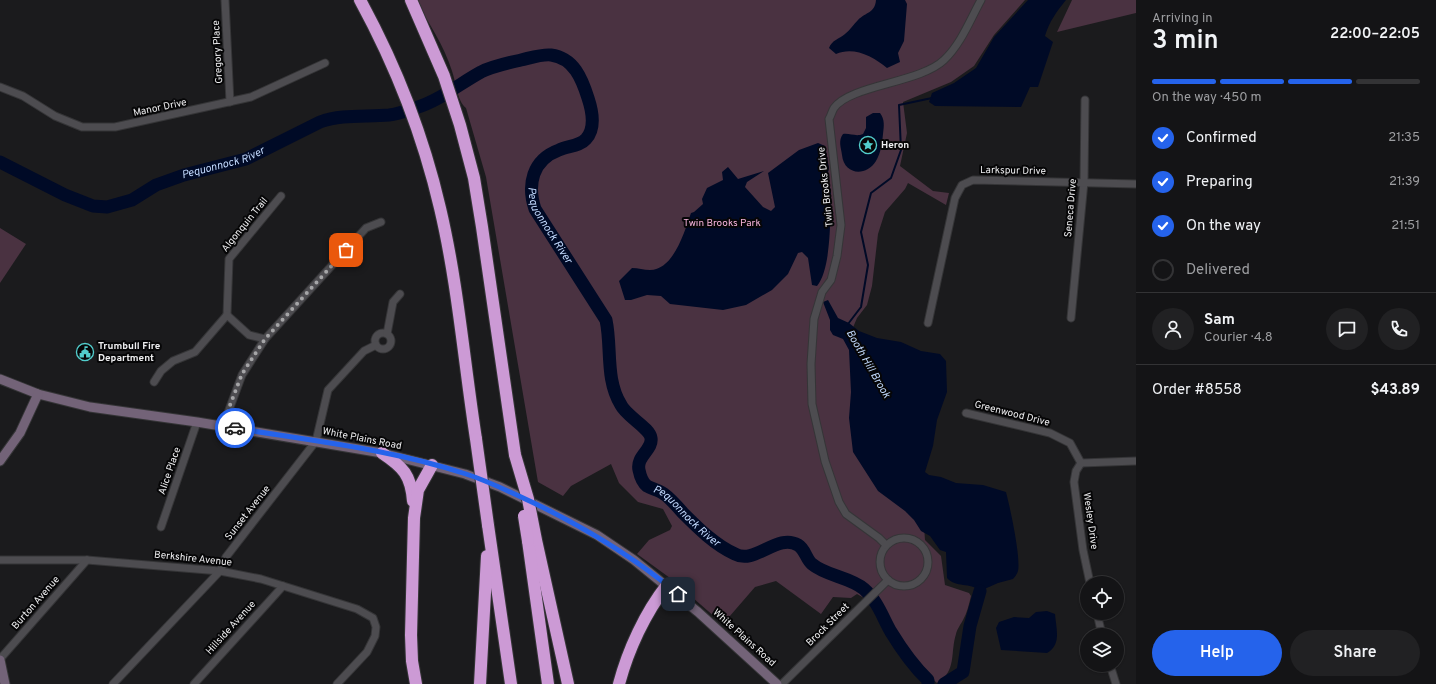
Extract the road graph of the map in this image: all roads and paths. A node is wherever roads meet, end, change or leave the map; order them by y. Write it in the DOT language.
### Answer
graph roads {
  1 [pos="225,0"];
  2 [pos="360,0"];
  3 [pos="411,0"];
  4 [pos="981,0"];
  5 [pos="325,63"];
  6 [pos="0,86"];
  7 [pos="1085,100"];
  8 [pos="230,102"];
  9 [pos="1084,182"];
  10 [pos="1136,184"];
  11 [pos="281,196"];
  12 [pos="381,222"];
  13 [pos="400,294"];
  14 [pos="227,315"];
  15 [pos="1071,318"];
  16 [pos="928,323"];
  17 [pos="386,334"];
  18 [pos="265,339"];
  19 [pos="376,345"];
  20 [pos="0,379"];
  21 [pos="154,382"];
  22 [pos="38,394"];
  23 [pos="966,413"];
  24 [pos="197,422"];
  25 [pos="222,426"];
  26 [pos="316,441"];
  27 [pos="382,453"];
  28 [pos="0,461"];
  29 [pos="1136,461"];
  30 [pos="1081,463"];
  31 [pos="432,464"];
  32 [pos="414,518"];
  33 [pos="488,526"];
  34 [pos="161,527"];
  35 [pos="532,540"];
  36 [pos="886,545"];
  37 [pos="0,560"];
  38 [pos="87,560"];
  39 [pos="220,571"];
  40 [pos="1089,576"];
  41 [pos="888,580"];
  42 [pos="667,585"];
  43 [pos="283,586"];
  44 [pos="0,659"];
  45 [pos="1112,672"];
  46 [pos="5,684"];
  47 [pos="113,684"];
  48 [pos="194,684"];
  49 [pos="337,684"];
  50 [pos="416,684"];
  51 [pos="480,684"];
  52 [pos="511,684"];
  53 [pos="548,684"];
  54 [pos="568,684"];
  55 [pos="619,684"];
  56 [pos="777,684"];
  57 [pos="782,684"];
  58 [pos="1116,684"];
  1 -- 8 [label="street, Gregory Place"];
  2 -- 33 [label="highway, bridge"];
  3 -- 35 [label="highway, bridge"];
  4 -- 36 [label="street, Twin Brooks Drive"];
  5 -- 8 [label="street, Manor Drive"];
  6 -- 8 [label="street, Manor Drive"];
  7 -- 9 [label="street, Seneca Drive"];
  9 -- 10 [label="street, Larkspur Drive"];
  9 -- 15 [label="street, Seneca Drive"];
  9 -- 16 [label="street, Larkspur Drive"];
  11 -- 14 [label="street, Algonquin Trail"];
  12 -- 18 [label="street"];
  13 -- 17 [label="street"];
  14 -- 18 [label="street"];
  14 -- 21 [label="street"];
  17 -- 19 [label="street"];
  17 -- 19 [label="street"];
  18 -- 25 [label="street"];
  19 -- 26 [label="street"];
  20 -- 22 [label="main road, White Plains Road"];
  22 -- 24 [label="main road, White Plains Road"];
  22 -- 28 [label="main road"];
  23 -- 30 [label="street, Greenwood Drive"];
  24 -- 25 [label="main road, White Plains Road"];
  24 -- 34 [label="street, Alice Place"];
  25 -- 26 [label="main road, White Plains Road"];
  26 -- 27 [label="main road, White Plains Road"];
  26 -- 39 [label="street, Sunset Avenue"];
  27 -- 31 [label="main road, White Plains Road"];
  27 -- 32 [label="highway"];
  29 -- 30 [label="street"];
  30 -- 40 [label="street, Wesley Drive"];
  31 -- 32 [label="highway"];
  31 -- 42 [label="main road, White Plains Road"];
  32 -- 50 [label="highway"];
  33 -- 51 [label="highway"];
  33 -- 52 [label="highway"];
  35 -- 53 [label="highway"];
  35 -- 54 [label="highway"];
  36 -- 41 [label="street"];
  36 -- 41 [label="street"];
  37 -- 38 [label="street, Berkshire Avenue"];
  38 -- 39 [label="street, Berkshire Avenue"];
  38 -- 44 [label="street, Burton Avenue"];
  39 -- 43 [label="street, Berkshire Avenue"];
  39 -- 47 [label="street, Sunset Avenue"];
  41 -- 57 [label="street, Brock Street"];
  42 -- 55 [label="highway"];
  42 -- 56 [label="main road, White Plains Road"];
  43 -- 48 [label="street, Hillside Avenue"];
  43 -- 49 [label="street, Berkshire Avenue"];
  44 -- 46 [label="main road"];
  45 -- 58 [label="street"];
}
